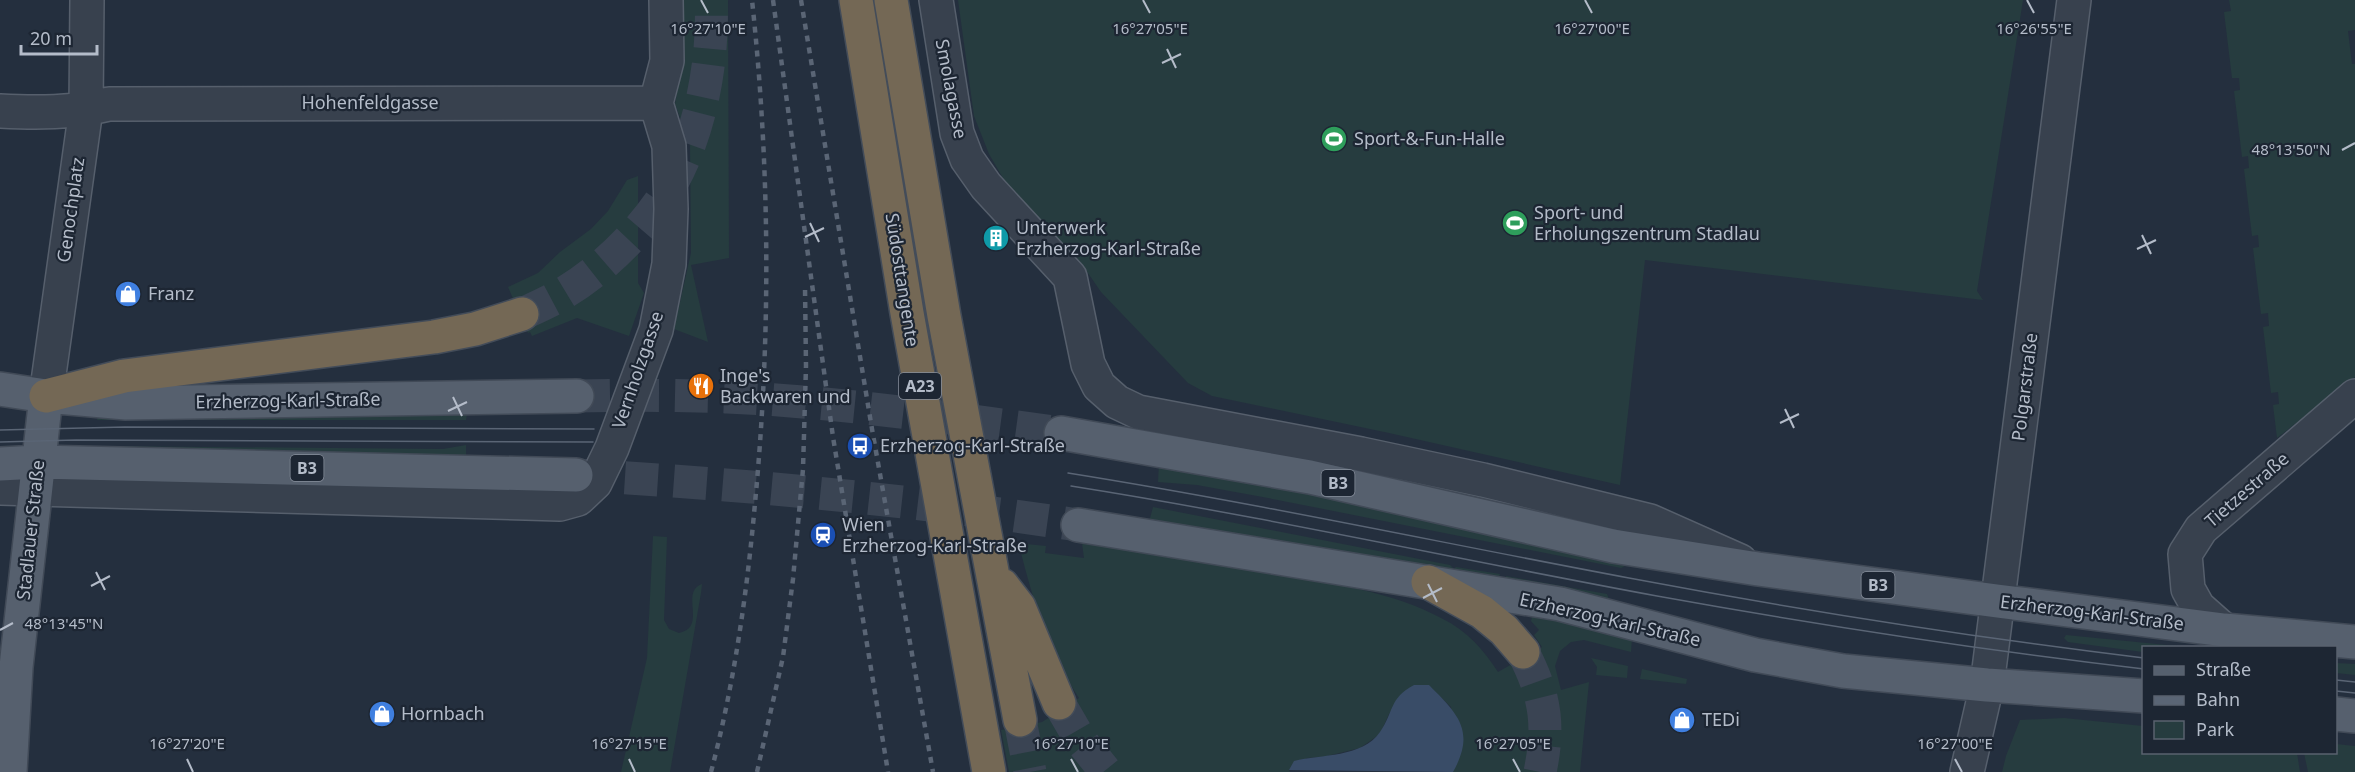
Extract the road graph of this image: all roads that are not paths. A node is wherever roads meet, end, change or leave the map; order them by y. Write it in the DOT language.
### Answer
graph roads {
  1 [pos="87,0"];
  2 [pos="666,0"];
  3 [pos="856,0"];
  4 [pos="891,0"];
  5 [pos="936,0"];
  6 [pos="2074,0"];
  7 [pos="656,103"];
  8 [pos="86,110"];
  9 [pos="0,111"];
  10 [pos="522,314"];
  11 [pos="1099,386"];
  12 [pos="0,390"];
  13 [pos="46,396"];
  14 [pos="577,396"];
  15 [pos="2355,396"];
  16 [pos="1061,433"];
  17 [pos="0,464"];
  18 [pos="576,475"];
  19 [pos="37,476"];
  20 [pos="0,488"];
  21 [pos="1078,525"];
  22 [pos="1758,569"];
  23 [pos="992,572"];
  24 [pos="1428,582"];
  25 [pos="1997,601"];
  26 [pos="2224,630"];
  27 [pos="2355,642"];
  28 [pos="1522,652"];
  29 [pos="1987,685"];
  30 [pos="2142,696"];
  31 [pos="1059,703"];
  32 [pos="2337,714"];
  33 [pos="2355,716"];
  34 [pos="1020,720"];
  35 [pos="9,772"];
  36 [pos="988,772"];
  37 [pos="1968,772"];
  1 -- 8 [label="street"];
  2 -- 7 [label="street"];
  3 -- 36 [label="highway, Südosttangente / A23"];
  4 -- 23 [label="highway, Südosttangente / A23"];
  5 -- 11 [label="street, Smolagasse"];
  6 -- 25 [label="street, Polgarstraße"];
  7 -- 8 [label="street, Hohenfeldgasse"];
  7 -- 19 [label="street, Vernholzgasse"];
  8 -- 9 [label="street"];
  8 -- 13 [label="street, Genochplatz"];
  10 -- 13 [label="highway"];
  11 -- 22 [label="street, Erzherzog-Karl-Straße"];
  12 -- 13 [label="main road, Erzherzog-Karl-Straße"];
  13 -- 14 [label="main road, Erzherzog-Karl-Straße"];
  13 -- 19 [label="main road, Stadlauer Straße"];
  15 -- 26 [label="street, Tietzestraße"];
  16 -- 22 [label="main road, Erzherzog-Karl-Straße / B3"];
  17 -- 19 [label="main road, B3"];
  18 -- 19 [label="main road, B3"];
  19 -- 20 [label="street"];
  19 -- 35 [label="main road, Stadlauer Straße"];
  21 -- 24 [label="main road, Erzherzog-Karl-Straße"];
  22 -- 25 [label="main road, Erzherzog-Karl-Straße / B3"];
  23 -- 31 [label="highway"];
  23 -- 34 [label="highway, Südosttangente / A23"];
  24 -- 28 [label="highway"];
  24 -- 29 [label="main road, Erzherzog-Karl-Straße"];
  25 -- 26 [label="main road, Erzherzog-Karl-Straße / B3"];
  25 -- 29 [label="street, Polgarstraße"];
  26 -- 27 [label="main road, Erzherzog-Karl-Straße / B3"];
  29 -- 30 [label="main road, Erzherzog-Karl-Straße"];
  29 -- 37 [label="street, Polgarstraße"];
  32 -- 33 [label="main road"];
}
